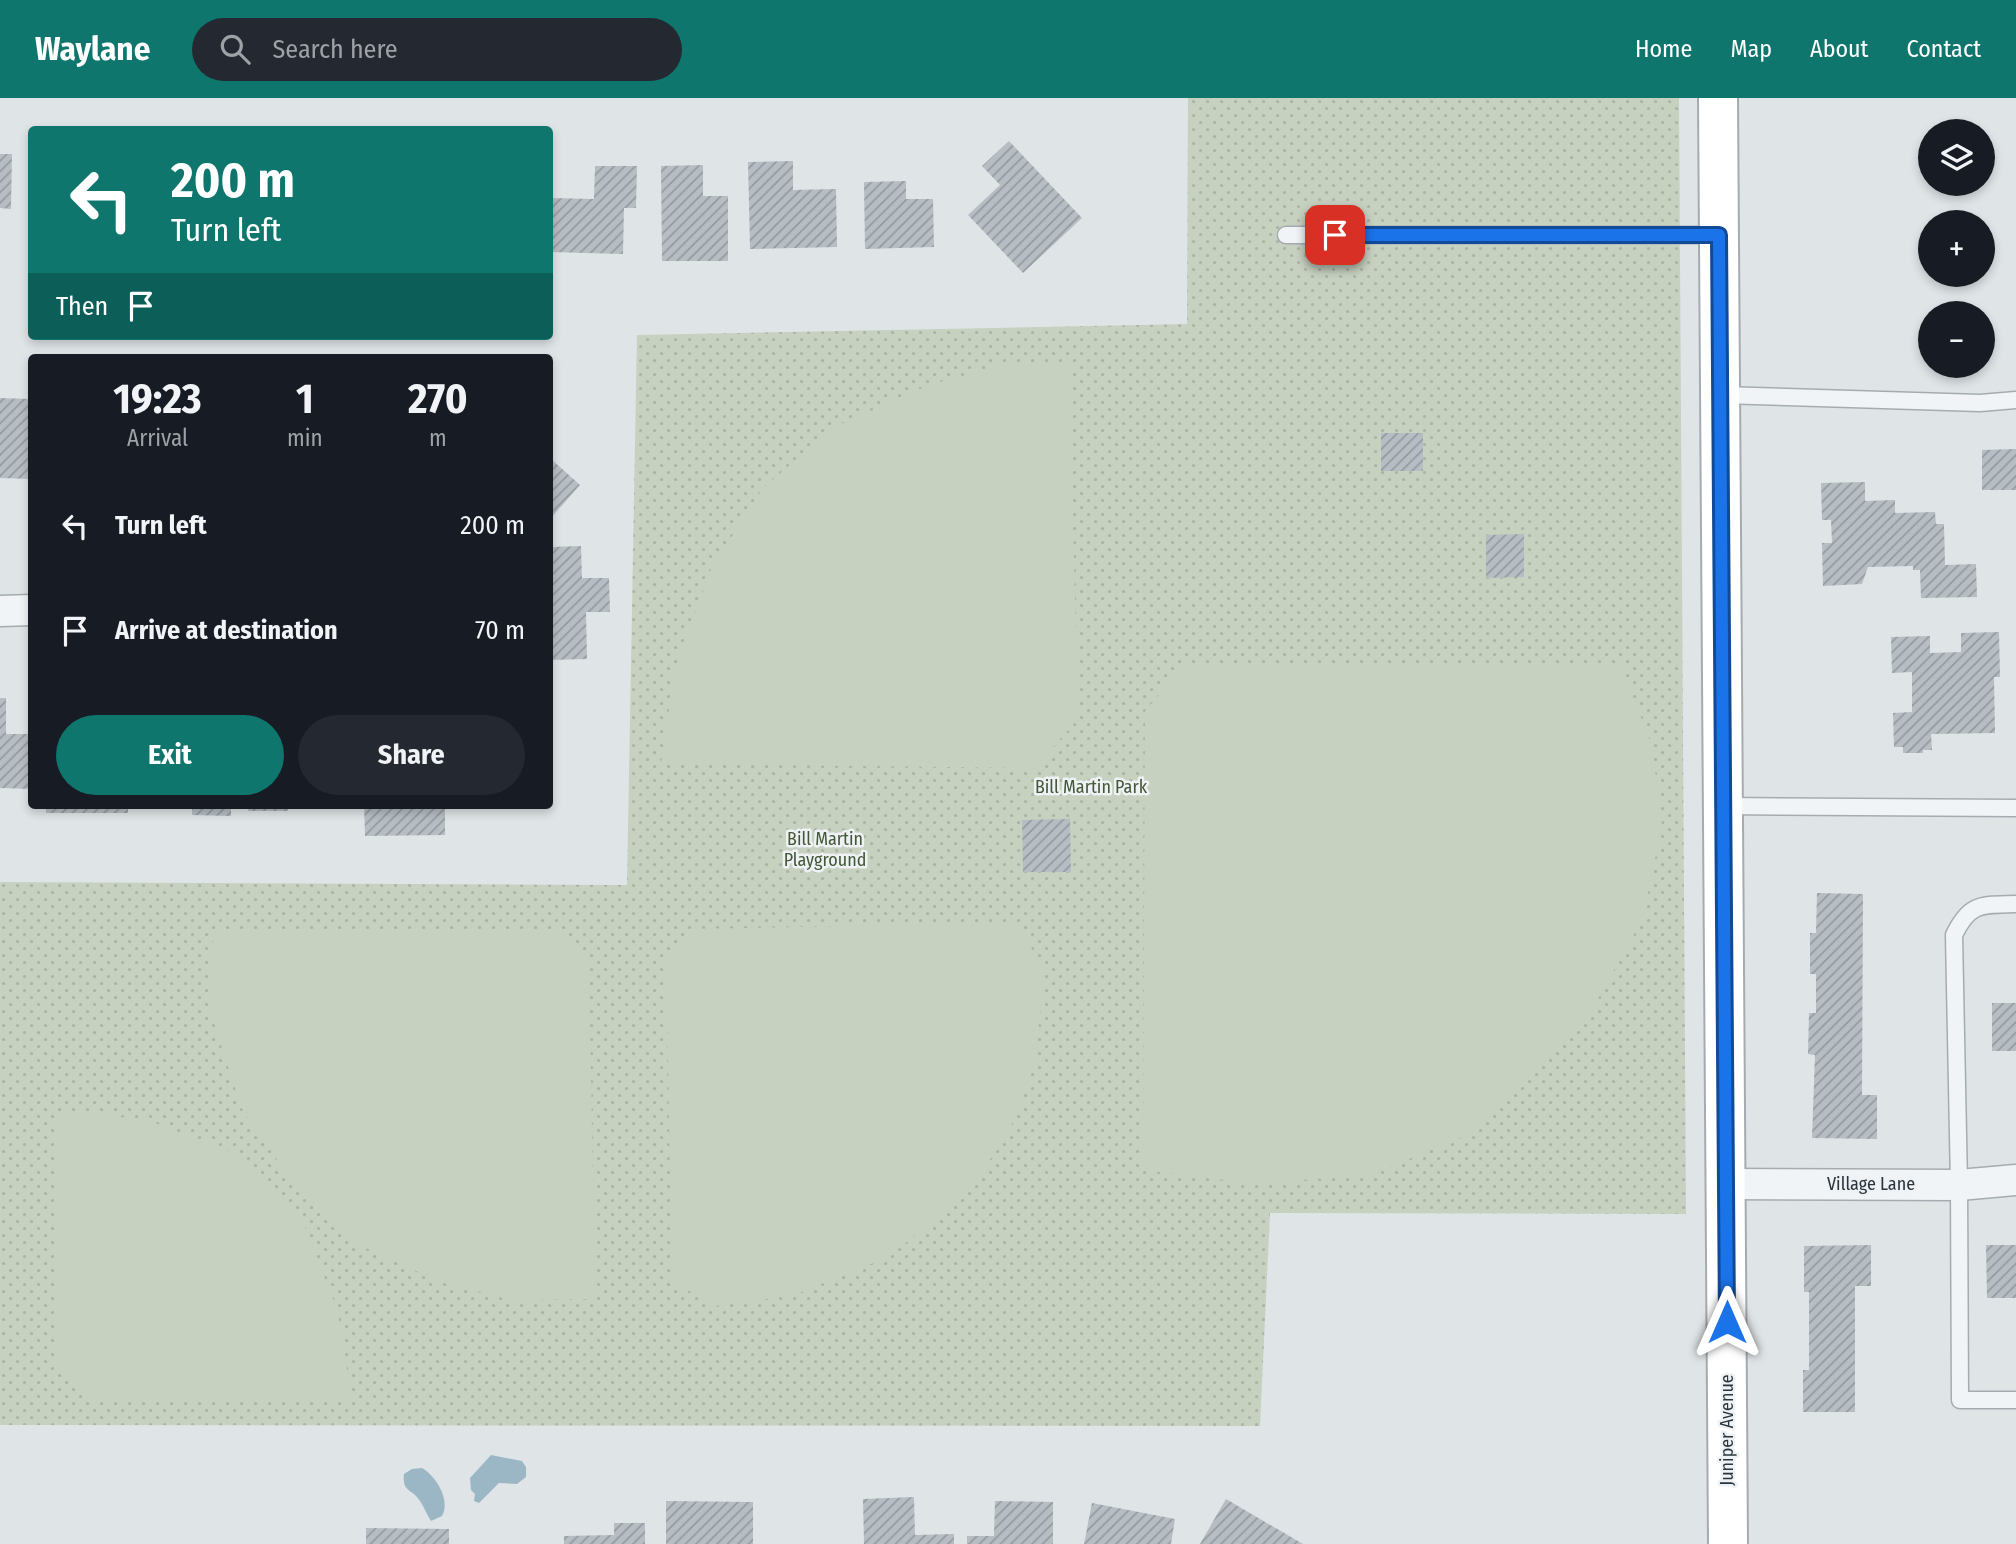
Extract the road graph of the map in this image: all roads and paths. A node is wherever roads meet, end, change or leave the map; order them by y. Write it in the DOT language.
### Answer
graph roads {
  1 [pos="1718,98"];
  2 [pos="1286,235"];
  3 [pos="1719,235"];
  4 [pos="1720,395"];
  5 [pos="2016,400"];
  6 [pos="28,610"];
  7 [pos="0,611"];
  8 [pos="1723,806"];
  9 [pos="2016,808"];
  10 [pos="2016,904"];
  11 [pos="2016,1180"];
  12 [pos="1726,1184"];
  13 [pos="1959,1185"];
  14 [pos="2016,1400"];
  15 [pos="1728,1544"];
  1 -- 3 [label="street, Juniper Avenue"];
  2 -- 3 [label="lane"];
  3 -- 4 [label="street, Juniper Avenue"];
  4 -- 5 [label="lane"];
  4 -- 8 [label="street, Juniper Avenue"];
  6 -- 7 [label="street"];
  8 -- 9 [label="lane"];
  8 -- 12 [label="street, Juniper Avenue"];
  10 -- 13 [label="lane"];
  11 -- 13 [label="street, Village Lane"];
  12 -- 13 [label="street, Village Lane"];
  12 -- 15 [label="street, Juniper Avenue"];
  13 -- 14 [label="lane"];
}
